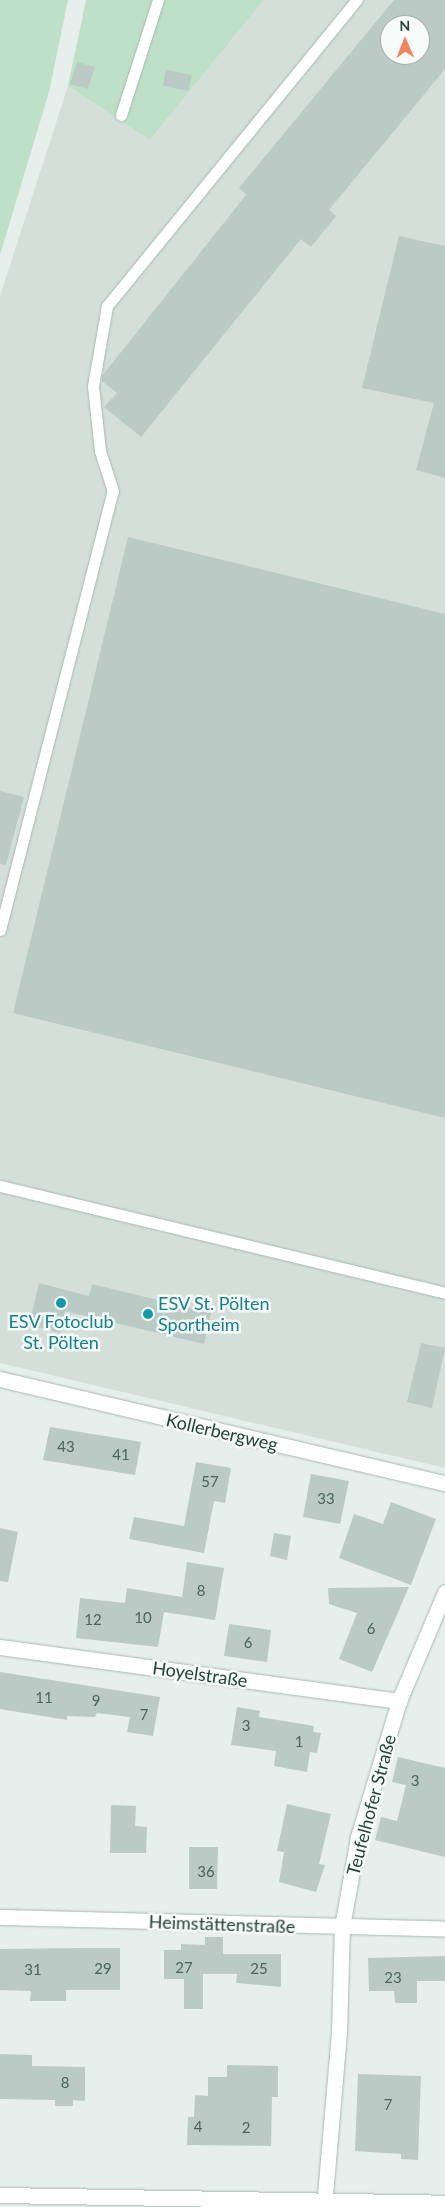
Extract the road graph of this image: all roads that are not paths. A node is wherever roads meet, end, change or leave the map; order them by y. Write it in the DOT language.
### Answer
graph roads {
  1 [pos="158,0"];
  2 [pos="356,0"];
  3 [pos="121,115"];
  4 [pos="0,930"];
  5 [pos="0,1186"];
  6 [pos="445,1293"];
  7 [pos="0,1379"];
  8 [pos="445,1483"];
  9 [pos="445,1592"];
  10 [pos="0,1647"];
  11 [pos="399,1701"];
  12 [pos="0,1917"];
  13 [pos="342,1927"];
  14 [pos="445,1929"];
  15 [pos="0,2195"];
  16 [pos="445,2203"];
  17 [pos="324,2204"];
  1 -- 3 [label="lane"];
  2 -- 4 [label="lane"];
  5 -- 6 [label="lane"];
  7 -- 8 [label="street, Kollerbergweg"];
  9 -- 11 [label="street, Teufelhofer Straße"];
  10 -- 11 [label="street, Hoyelstraße"];
  11 -- 13 [label="street, Teufelhofer Straße"];
  12 -- 13 [label="street, Heimstättenstraße"];
  13 -- 14 [label="street, Heimstättenstraße"];
  13 -- 17 [label="street, Teufelhofer Straße"];
  15 -- 17 [label="street"];
  16 -- 17 [label="street"];
}
